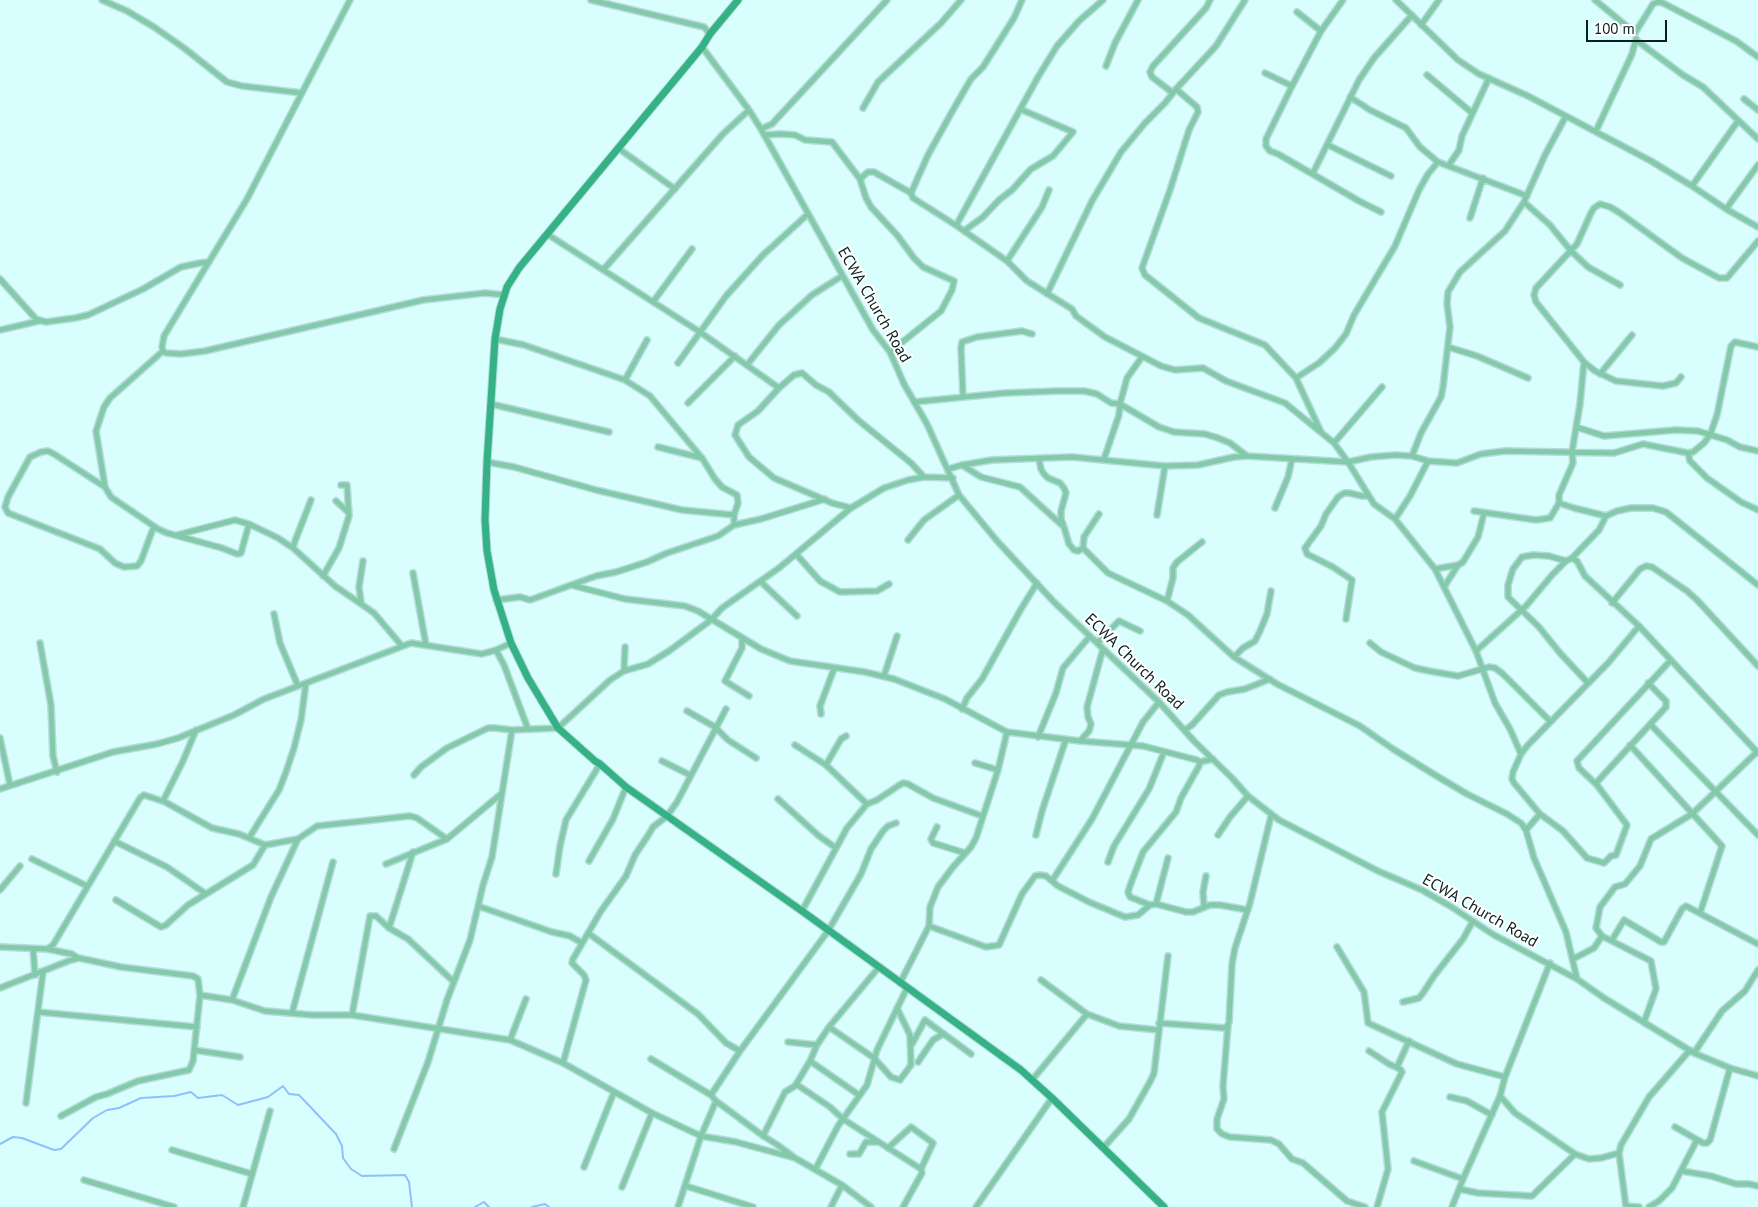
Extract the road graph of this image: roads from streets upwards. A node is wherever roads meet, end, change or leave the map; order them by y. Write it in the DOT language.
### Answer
graph roads {
  1 [pos="102,0"];
  2 [pos="350,0"];
  3 [pos="591,0"];
  4 [pos="738,0"];
  5 [pos="887,0"];
  6 [pos="961,0"];
  7 [pos="1022,0"];
  8 [pos="1103,0"];
  9 [pos="1138,0"];
  10 [pos="1210,0"];
  11 [pos="1245,0"];
  12 [pos="1343,0"];
  13 [pos="1396,0"];
  14 [pos="1439,0"];
  15 [pos="1595,0"];
  16 [pos="1297,12"];
  17 [pos="1412,16"];
  18 [pos="1421,25"];
  19 [pos="1321,31"];
  20 [pos="1635,33"];
  21 [pos="710,34"];
  22 [pos="1636,40"];
  23 [pos="702,47"];
  24 [pos="1758,57"];
  25 [pos="1106,66"];
  26 [pos="1265,74"];
  27 [pos="1427,75"];
  28 [pos="1488,78"];
  29 [pos="1292,86"];
  30 [pos="1175,91"];
  31 [pos="302,92"];
  32 [pos="1350,97"];
  33 [pos="1744,98"];
  34 [pos="863,108"];
  35 [pos="1020,109"];
  36 [pos="749,110"];
  37 [pos="1758,110"];
  38 [pos="1471,112"];
  39 [pos="1566,116"];
  40 [pos="1738,121"];
  41 [pos="761,129"];
  42 [pos="1596,131"];
  43 [pos="764,135"];
  44 [pos="1758,139"];
  45 [pos="1328,145"];
  46 [pos="618,148"];
  47 [pos="1438,162"];
  48 [pos="1758,165"];
  49 [pos="1449,166"];
  50 [pos="1313,173"];
  51 [pos="1391,176"];
  52 [pos="860,178"];
  53 [pos="1483,178"];
  54 [pos="1692,186"];
  55 [pos="675,189"];
  56 [pos="1049,190"];
  57 [pos="911,193"];
  58 [pos="1526,196"];
  59 [pos="1524,202"];
  60 [pos="1726,209"];
  61 [pos="1381,212"];
  62 [pos="808,214"];
  63 [pos="1470,218"];
  64 [pos="958,226"];
  65 [pos="1758,227"];
  66 [pos="964,231"];
  67 [pos="547,234"];
  68 [pos="1758,241"];
  69 [pos="692,250"];
  70 [pos="1571,251"];
  71 [pos="1007,261"];
  72 [pos="209,262"];
  73 [pos="603,270"];
  74 [pos="842,276"];
  75 [pos="0,279"];
  76 [pos="1620,285"];
  77 [pos="1047,294"];
  78 [pos="505,295"];
  79 [pos="653,302"];
  80 [pos="40,321"];
  81 [pos="0,330"];
  82 [pos="700,332"];
  83 [pos="1032,334"];
  84 [pos="1632,335"];
  85 [pos="495,340"];
  86 [pos="647,340"];
  87 [pos="1448,347"];
  88 [pos="1758,347"];
  89 [pos="163,351"];
  90 [pos="890,352"];
  91 [pos="735,356"];
  92 [pos="1142,357"];
  93 [pos="1584,362"];
  94 [pos="678,363"];
  95 [pos="747,364"];
  96 [pos="1600,374"];
  97 [pos="1681,377"];
  98 [pos="1296,378"];
  99 [pos="1528,378"];
  100 [pos="625,380"];
  101 [pos="1382,387"];
  102 [pos="779,388"];
  103 [pos="963,397"];
  104 [pos="914,402"];
  105 [pos="688,403"];
  106 [pos="491,404"];
  107 [pos="1120,404"];
  108 [pos="1576,428"];
  109 [pos="610,432"];
  110 [pos="1321,433"];
  111 [pos="1710,435"];
  112 [pos="1334,444"];
  113 [pos="658,447"];
  114 [pos="1758,451"];
  115 [pos="1572,452"];
  116 [pos="1688,453"];
  117 [pos="1247,456"];
  118 [pos="1412,456"];
  119 [pos="702,458"];
  120 [pos="1040,458"];
  121 [pos="1104,459"];
  122 [pos="1292,459"];
  123 [pos="1428,461"];
  124 [pos="487,462"];
  125 [pos="1348,462"];
  126 [pos="962,464"];
  127 [pos="1165,466"];
  128 [pos="948,469"];
  129 [pos="924,477"];
  130 [pos="953,478"];
  131 [pos="342,485"];
  132 [pos="105,487"];
  133 [pos="960,495"];
  134 [pos="1368,496"];
  135 [pos="825,499"];
  136 [pos="311,500"];
  137 [pos="336,501"];
  138 [pos="1558,502"];
  139 [pos="851,508"];
  140 [pos="1275,508"];
  141 [pos="1474,510"];
  142 [pos="1758,510"];
  143 [pos="348,512"];
  144 [pos="1484,513"];
  145 [pos="1099,514"];
  146 [pos="734,515"];
  147 [pos="1157,515"];
  148 [pos="1606,516"];
  149 [pos="1395,519"];
  150 [pos="249,524"];
  151 [pos="734,525"];
  152 [pos="154,526"];
  153 [pos="1064,527"];
  154 [pos="175,535"];
  155 [pos="908,540"];
  156 [pos="1202,542"];
  157 [pos="293,548"];
  158 [pos="1083,548"];
  159 [pos="796,554"];
  160 [pos="1572,558"];
  161 [pos="363,561"];
  162 [pos="1566,561"];
  163 [pos="1458,565"];
  164 [pos="1435,569"];
  165 [pos="413,573"];
  166 [pos="323,576"];
  167 [pos="761,582"];
  168 [pos="1037,583"];
  169 [pos="889,584"];
  170 [pos="571,585"];
  171 [pos="1758,585"];
  172 [pos="1444,587"];
  173 [pos="1271,591"];
  174 [pos="496,600"];
  175 [pos="1167,601"];
  176 [pos="361,602"];
  177 [pos="1612,603"];
  178 [pos="1522,610"];
  179 [pos="274,614"];
  180 [pos="797,616"];
  181 [pos="1346,619"];
  182 [pos="711,620"];
  183 [pos="1639,626"];
  184 [pos="1140,632"];
  185 [pos="896,636"];
  186 [pos="1090,636"];
  187 [pos="742,638"];
  188 [pos="40,643"];
  189 [pos="511,643"];
  190 [pos="1097,643"];
  191 [pos="1370,644"];
  192 [pos="426,645"];
  193 [pos="402,646"];
  194 [pos="625,648"];
  195 [pos="1104,649"];
  196 [pos="496,650"];
  197 [pos="1476,651"];
  198 [pos="1234,657"];
  199 [pos="1671,660"];
  200 [pos="1758,666"];
  201 [pos="834,669"];
  202 [pos="1482,669"];
  203 [pos="624,671"];
  204 [pos="884,676"];
  205 [pos="1270,678"];
  206 [pos="1588,682"];
  207 [pos="306,683"];
  208 [pos="1648,683"];
  209 [pos="298,686"];
  210 [pos="749,696"];
  211 [pos="1159,702"];
  212 [pos="726,709"];
  213 [pos="962,709"];
  214 [pos="687,711"];
  215 [pos="821,714"];
  216 [pos="1550,721"];
  217 [pos="1650,724"];
  218 [pos="715,727"];
  219 [pos="558,728"];
  220 [pos="528,729"];
  221 [pos="196,730"];
  222 [pos="512,730"];
  223 [pos="1185,730"];
  224 [pos="1007,732"];
  225 [pos="846,736"];
  226 [pos="1038,737"];
  227 [pos="0,738"];
  228 [pos="1066,739"];
  229 [pos="1080,742"];
  230 [pos="795,745"];
  231 [pos="1130,745"];
  232 [pos="1630,745"];
  233 [pos="1164,752"];
  234 [pos="1757,752"];
  235 [pos="1521,754"];
  236 [pos="756,758"];
  237 [pos="1213,759"];
  238 [pos="662,760"];
  239 [pos="1200,762"];
  240 [pos="975,763"];
  241 [pos="600,764"];
  242 [pos="826,765"];
  243 [pos="998,770"];
  244 [pos="57,772"];
  245 [pos="414,775"];
  246 [pos="690,775"];
  247 [pos="1597,785"];
  248 [pos="10,786"];
  249 [pos="626,786"];
  250 [pos="0,789"];
  251 [pos="1716,792"];
  252 [pos="502,793"];
  253 [pos="1248,796"];
  254 [pos="778,799"];
  255 [pos="163,801"];
  256 [pos="867,804"];
  257 [pos="1540,814"];
  258 [pos="1692,814"];
  259 [pos="668,816"];
  260 [pos="982,816"];
  261 [pos="1271,816"];
  262 [pos="896,823"];
  263 [pos="937,827"];
  264 [pos="1526,830"];
  265 [pos="1036,835"];
  266 [pos="1218,835"];
  267 [pos="1758,835"];
  268 [pos="249,838"];
  269 [pos="448,838"];
  270 [pos="298,840"];
  271 [pos="114,842"];
  272 [pos="265,845"];
  273 [pos="836,848"];
  274 [pos="413,852"];
  275 [pos="965,853"];
  276 [pos="32,858"];
  277 [pos="1168,858"];
  278 [pos="333,862"];
  279 [pos="589,862"];
  280 [pos="1108,862"];
  281 [pos="386,864"];
  282 [pos="20,866"];
  283 [pos="556,874"];
  284 [pos="1206,876"];
  285 [pos="1052,881"];
  286 [pos="87,886"];
  287 [pos="0,890"];
  288 [pos="206,894"];
  289 [pos="116,900"];
  290 [pos="1153,904"];
  291 [pos="478,906"];
  292 [pos="1204,907"];
  293 [pos="1248,910"];
  294 [pos="802,911"];
  295 [pos="1700,913"];
  296 [pos="1473,921"];
  297 [pos="929,926"];
  298 [pos="389,928"];
  299 [pos="828,931"];
  300 [pos="588,933"];
  301 [pos="1602,936"];
  302 [pos="1612,940"];
  303 [pos="582,943"];
  304 [pos="1758,944"];
  305 [pos="0,947"];
  306 [pos="1337,947"];
  307 [pos="33,949"];
  308 [pos="47,950"];
  309 [pos="1168,956"];
  310 [pos="79,958"];
  311 [pos="1573,960"];
  312 [pos="1550,963"];
  313 [pos="879,967"];
  314 [pos="1758,970"];
  315 [pos="43,972"];
  316 [pos="35,975"];
  317 [pos="1577,979"];
  318 [pos="1041,980"];
  319 [pos="454,982"];
  320 [pos="900,983"];
  321 [pos="0,988"];
  322 [pos="907,988"];
  323 [pos="200,995"];
  324 [pos="526,999"];
  325 [pos="232,1000"];
  326 [pos="1403,1002"];
  327 [pos="897,1008"];
  328 [pos="38,1012"];
  329 [pos="292,1013"];
  330 [pos="1087,1014"];
  331 [pos="352,1015"];
  332 [pos="1644,1022"];
  333 [pos="1159,1023"];
  334 [pos="1228,1026"];
  335 [pos="197,1027"];
  336 [pos="829,1027"];
  337 [pos="438,1029"];
  338 [pos="1158,1030"];
  339 [pos="943,1034"];
  340 [pos="510,1040"];
  341 [pos="1409,1041"];
  342 [pos="788,1042"];
  343 [pos="817,1046"];
  344 [pos="910,1046"];
  345 [pos="194,1050"];
  346 [pos="740,1051"];
  347 [pos="1369,1051"];
  348 [pos="1692,1052"];
  349 [pos="971,1054"];
  350 [pos="240,1056"];
  351 [pos="874,1058"];
  352 [pos="651,1059"];
  353 [pos="810,1061"];
  354 [pos="918,1062"];
  355 [pos="563,1063"];
  356 [pos="1397,1067"];
  357 [pos="1730,1068"];
  358 [pos="1758,1076"];
  359 [pos="1505,1077"];
  360 [pos="1032,1080"];
  361 [pos="796,1084"];
  362 [pos="614,1092"];
  363 [pos="711,1095"];
  364 [pos="859,1095"];
  365 [pos="1500,1096"];
  366 [pos="1450,1097"];
  367 [pos="1052,1098"];
  368 [pos="716,1101"];
  369 [pos="26,1103"];
  370 [pos="270,1111"];
  371 [pos="652,1113"];
  372 [pos="1492,1114"];
  373 [pos="62,1116"];
  374 [pos="843,1119"];
  375 [pos="1676,1127"];
  376 [pos="702,1136"];
  377 [pos="763,1136"];
  378 [pos="1697,1140"];
  379 [pos="879,1142"];
  380 [pos="888,1148"];
  381 [pos="1103,1148"];
  382 [pos="394,1149"];
  383 [pos="172,1150"];
  384 [pos="1619,1153"];
  385 [pos="850,1154"];
  386 [pos="1575,1154"];
  387 [pos="795,1158"];
  388 [pos="1414,1161"];
  389 [pos="584,1167"];
  390 [pos="816,1168"];
  391 [pos="921,1169"];
  392 [pos="1682,1171"];
  393 [pos="252,1174"];
  394 [pos="1463,1179"];
  395 [pos="84,1180"];
  396 [pos="842,1185"];
  397 [pos="686,1186"];
  398 [pos="1758,1186"];
  399 [pos="622,1187"];
  400 [pos="1459,1189"];
  401 [pos="1347,1202"];
  402 [pos="1626,1206"];
  403 [pos="174,1207"];
  404 [pos="243,1207"];
  405 [pos="678,1207"];
  406 [pos="753,1207"];
  407 [pos="831,1207"];
  408 [pos="870,1207"];
  409 [pos="903,1207"];
  410 [pos="976,1207"];
  411 [pos="1164,1207"];
  412 [pos="1342,1207"];
  413 [pos="1364,1207"];
  414 [pos="1377,1207"];
  415 [pos="1452,1207"];
  416 [pos="1639,1207"];
  417 [pos="1649,1207"];
  1 -- 31 [label="street"];
  2 -- 31 [label="street"];
  3 -- 21 [label="street"];
  4 -- 21 [label="street"];
  5 -- 41 [label="street"];
  6 -- 34 [label="street"];
  7 -- 57 [label="street"];
  8 -- 35 [label="street"];
  9 -- 25 [label="street"];
  10 -- 30 [label="street"];
  11 -- 30 [label="street"];
  12 -- 19 [label="street"];
  13 -- 17 [label="street"];
  14 -- 18 [label="street"];
  15 -- 20 [label="street"];
  16 -- 19 [label="street"];
  17 -- 18 [label="street"];
  17 -- 32 [label="street"];
  18 -- 28 [label="street"];
  19 -- 29 [label="street"];
  20 -- 22 [label="street"];
  20 -- 24 [label="street"];
  21 -- 23 [label="street"];
  22 -- 40 [label="street"];
  22 -- 42 [label="street"];
  23 -- 36 [label="street, ECWA Church Road"];
  23 -- 46 [label="street"];
  26 -- 29 [label="street"];
  27 -- 38 [label="street"];
  28 -- 38 [label="street"];
  28 -- 39 [label="street"];
  29 -- 50 [label="street"];
  30 -- 77 [label="street"];
  30 -- 98 [label="street"];
  31 -- 72 [label="street"];
  32 -- 45 [label="street"];
  32 -- 47 [label="street"];
  33 -- 37 [label="street"];
  35 -- 64 [label="street"];
  35 -- 66 [label="street"];
  36 -- 41 [label="street, ECWA Church Road"];
  36 -- 55 [label="street"];
  38 -- 49 [label="street"];
  39 -- 42 [label="street"];
  39 -- 58 [label="street"];
  40 -- 44 [label="street"];
  40 -- 54 [label="street"];
  41 -- 43 [label="street, ECWA Church Road"];
  42 -- 54 [label="street"];
  43 -- 52 [label="street"];
  43 -- 62 [label="street, ECWA Church Road"];
  45 -- 50 [label="street"];
  45 -- 51 [label="street"];
  46 -- 55 [label="street"];
  46 -- 67 [label="street"];
  47 -- 49 [label="street"];
  47 -- 98 [label="street"];
  48 -- 60 [label="street"];
  49 -- 53 [label="street"];
  50 -- 61 [label="street"];
  52 -- 57 [label="street"];
  52 -- 90 [label="street"];
  53 -- 58 [label="street"];
  53 -- 63 [label="street"];
  54 -- 60 [label="street"];
  55 -- 73 [label="street"];
  56 -- 71 [label="street"];
  57 -- 64 [label="street"];
  58 -- 59 [label="street"];
  59 -- 70 [label="street"];
  59 -- 87 [label="street"];
  60 -- 65 [label="street"];
  62 -- 74 [label="street, ECWA Church Road"];
  62 -- 82 [label="street"];
  64 -- 66 [label="street"];
  66 -- 71 [label="street"];
  67 -- 73 [label="street"];
  67 -- 78 [label="street"];
  68 -- 70 [label="street"];
  69 -- 79 [label="street"];
  70 -- 76 [label="street"];
  70 -- 93 [label="street"];
  71 -- 77 [label="street"];
  72 -- 80 [label="street"];
  72 -- 89 [label="street"];
  73 -- 79 [label="street"];
  74 -- 90 [label="street, ECWA Church Road"];
  74 -- 95 [label="street"];
  75 -- 80 [label="street"];
  77 -- 92 [label="street"];
  78 -- 85 [label="street"];
  78 -- 89 [label="street"];
  79 -- 82 [label="street"];
  80 -- 81 [label="street"];
  82 -- 91 [label="street"];
  82 -- 94 [label="street"];
  83 -- 103 [label="street"];
  84 -- 96 [label="street"];
  85 -- 100 [label="street"];
  85 -- 106 [label="street"];
  86 -- 100 [label="street"];
  87 -- 99 [label="street"];
  87 -- 118 [label="street"];
  88 -- 111 [label="street"];
  89 -- 132 [label="street"];
  90 -- 104 [label="street, ECWA Church Road"];
  91 -- 95 [label="street"];
  91 -- 105 [label="street"];
  92 -- 107 [label="street"];
  92 -- 110 [label="street"];
  93 -- 96 [label="street"];
  93 -- 108 [label="street"];
  95 -- 102 [label="street"];
  96 -- 97 [label="street"];
  98 -- 110 [label="street"];
  100 -- 119 [label="street"];
  101 -- 112 [label="street"];
  102 -- 129 [label="street"];
  102 -- 135 [label="street"];
  103 -- 104 [label="street"];
  103 -- 107 [label="street"];
  104 -- 128 [label="street, ECWA Church Road"];
  106 -- 109 [label="street"];
  106 -- 124 [label="street"];
  107 -- 117 [label="street"];
  107 -- 121 [label="street"];
  108 -- 111 [label="street"];
  108 -- 115 [label="street"];
  110 -- 112 [label="street"];
  111 -- 114 [label="street"];
  111 -- 116 [label="street"];
  112 -- 125 [label="street"];
  113 -- 119 [label="street"];
  115 -- 116 [label="street"];
  115 -- 123 [label="street"];
  115 -- 138 [label="street"];
  116 -- 142 [label="street"];
  117 -- 122 [label="street"];
  117 -- 127 [label="street"];
  118 -- 123 [label="street"];
  118 -- 125 [label="street"];
  119 -- 146 [label="street"];
  120 -- 121 [label="street"];
  120 -- 126 [label="street"];
  120 -- 153 [label="street"];
  121 -- 127 [label="street"];
  122 -- 125 [label="street"];
  122 -- 140 [label="street"];
  123 -- 149 [label="street"];
  124 -- 146 [label="street"];
  124 -- 174 [label="street"];
  125 -- 134 [label="street"];
  126 -- 128 [label="street"];
  126 -- 153 [label="street"];
  127 -- 147 [label="street"];
  128 -- 130 [label="street, ECWA Church Road"];
  129 -- 130 [label="street"];
  129 -- 139 [label="street"];
  130 -- 133 [label="street, ECWA Church Road"];
  131 -- 143 [label="street"];
  132 -- 152 [label="street"];
  132 -- 152 [label="street"];
  133 -- 155 [label="street"];
  133 -- 168 [label="street, ECWA Church Road"];
  134 -- 149 [label="street"];
  134 -- 181 [label="street"];
  135 -- 139 [label="street"];
  135 -- 151 [label="street"];
  136 -- 157 [label="street"];
  137 -- 143 [label="street"];
  138 -- 144 [label="street"];
  138 -- 148 [label="street"];
  139 -- 159 [label="street"];
  141 -- 144 [label="street"];
  143 -- 166 [label="street"];
  144 -- 163 [label="street"];
  145 -- 158 [label="street"];
  146 -- 151 [label="street"];
  148 -- 160 [label="street"];
  148 -- 171 [label="street"];
  149 -- 164 [label="street"];
  150 -- 154 [label="street"];
  150 -- 154 [label="street"];
  150 -- 157 [label="street"];
  151 -- 170 [label="street"];
  152 -- 154 [label="street"];
  153 -- 158 [label="street"];
  156 -- 175 [label="street"];
  157 -- 166 [label="street"];
  158 -- 175 [label="street"];
  159 -- 167 [label="street"];
  159 -- 169 [label="street"];
  160 -- 162 [label="street"];
  160 -- 177 [label="street"];
  161 -- 176 [label="street"];
  162 -- 178 [label="street"];
  162 -- 178 [label="street"];
  163 -- 164 [label="street"];
  163 -- 172 [label="street"];
  164 -- 172 [label="street"];
  165 -- 192 [label="street"];
  166 -- 176 [label="street"];
  167 -- 180 [label="street"];
  167 -- 182 [label="street"];
  168 -- 186 [label="street, ECWA Church Road"];
  168 -- 213 [label="street"];
  170 -- 174 [label="street"];
  170 -- 182 [label="street"];
  172 -- 197 [label="street"];
  173 -- 198 [label="street"];
  174 -- 189 [label="street"];
  175 -- 198 [label="street"];
  176 -- 193 [label="street"];
  177 -- 183 [label="street"];
  177 -- 200 [label="street"];
  178 -- 197 [label="street"];
  178 -- 206 [label="street"];
  179 -- 209 [label="street"];
  182 -- 187 [label="street"];
  182 -- 203 [label="street"];
  183 -- 199 [label="street"];
  183 -- 206 [label="street"];
  184 -- 190 [label="street"];
  185 -- 204 [label="street"];
  186 -- 190 [label="street, ECWA Church Road"];
  186 -- 226 [label="street"];
  187 -- 201 [label="street"];
  187 -- 210 [label="street"];
  188 -- 244 [label="street"];
  189 -- 196 [label="street"];
  189 -- 219 [label="street"];
  190 -- 195 [label="street, ECWA Church Road"];
  191 -- 202 [label="street"];
  192 -- 193 [label="street"];
  192 -- 196 [label="street"];
  193 -- 207 [label="street"];
  194 -- 203 [label="street"];
  195 -- 211 [label="street, ECWA Church Road"];
  195 -- 229 [label="street"];
  196 -- 220 [label="street"];
  197 -- 202 [label="street"];
  198 -- 205 [label="street"];
  199 -- 208 [label="street"];
  199 -- 234 [label="street"];
  201 -- 204 [label="street"];
  201 -- 215 [label="street"];
  202 -- 216 [label="street"];
  202 -- 235 [label="street"];
  203 -- 219 [label="street"];
  204 -- 213 [label="street"];
  205 -- 223 [label="street"];
  205 -- 264 [label="street"];
  206 -- 216 [label="street"];
  207 -- 209 [label="street"];
  207 -- 268 [label="street"];
  208 -- 217 [label="street"];
  208 -- 247 [label="street"];
  209 -- 221 [label="street"];
  211 -- 223 [label="street, ECWA Church Road"];
  211 -- 231 [label="street"];
  212 -- 218 [label="street"];
  213 -- 224 [label="street"];
  214 -- 218 [label="street"];
  216 -- 235 [label="street"];
  217 -- 232 [label="street"];
  217 -- 251 [label="street"];
  218 -- 236 [label="street"];
  218 -- 246 [label="street"];
  219 -- 220 [label="street"];
  219 -- 241 [label="street"];
  220 -- 222 [label="street"];
  221 -- 244 [label="street"];
  221 -- 255 [label="street"];
  222 -- 245 [label="street"];
  222 -- 252 [label="street"];
  223 -- 237 [label="street, ECWA Church Road"];
  224 -- 226 [label="street"];
  224 -- 243 [label="street"];
  225 -- 242 [label="street"];
  226 -- 228 [label="street"];
  227 -- 248 [label="street"];
  228 -- 229 [label="street"];
  228 -- 265 [label="street"];
  229 -- 231 [label="street"];
  230 -- 242 [label="street"];
  231 -- 233 [label="street"];
  231 -- 285 [label="street"];
  232 -- 247 [label="street"];
  232 -- 258 [label="street"];
  233 -- 239 [label="street"];
  233 -- 280 [label="street"];
  234 -- 251 [label="street"];
  235 -- 257 [label="street"];
  237 -- 239 [label="street"];
  237 -- 253 [label="street, ECWA Church Road"];
  238 -- 246 [label="street"];
  239 -- 290 [label="street"];
  240 -- 243 [label="street"];
  241 -- 249 [label="street"];
  241 -- 283 [label="street"];
  242 -- 256 [label="street"];
  243 -- 260 [label="street"];
  244 -- 248 [label="street"];
  246 -- 259 [label="street"];
  247 -- 257 [label="street"];
  248 -- 250 [label="street"];
  249 -- 259 [label="street"];
  249 -- 279 [label="street"];
  251 -- 258 [label="street"];
  251 -- 267 [label="street"];
  252 -- 269 [label="street"];
  252 -- 291 [label="street"];
  253 -- 261 [label="street, ECWA Church Road"];
  253 -- 266 [label="street"];
  254 -- 273 [label="street"];
  255 -- 268 [label="street"];
  255 -- 271 [label="street"];
  256 -- 260 [label="street"];
  256 -- 273 [label="street"];
  257 -- 264 [label="street"];
  258 -- 295 [label="street"];
  258 -- 301 [label="street"];
  259 -- 294 [label="street"];
  259 -- 300 [label="street"];
  260 -- 275 [label="street"];
  261 -- 293 [label="street"];
  261 -- 296 [label="street, ECWA Church Road"];
  262 -- 299 [label="street"];
  263 -- 275 [label="street"];
  264 -- 311 [label="street"];
  268 -- 272 [label="street"];
  269 -- 270 [label="street"];
  269 -- 274 [label="street"];
  270 -- 272 [label="street"];
  270 -- 325 [label="street"];
  271 -- 286 [label="street"];
  271 -- 288 [label="street"];
  272 -- 288 [label="street"];
  273 -- 294 [label="street"];
  274 -- 281 [label="street"];
  274 -- 298 [label="street"];
  275 -- 297 [label="street"];
  276 -- 286 [label="street"];
  277 -- 290 [label="street"];
  278 -- 329 [label="street"];
  282 -- 287 [label="street"];
  284 -- 292 [label="street"];
  285 -- 290 [label="street"];
  285 -- 297 [label="street"];
  286 -- 308 [label="street"];
  288 -- 289 [label="street"];
  290 -- 292 [label="street"];
  291 -- 303 [label="street"];
  291 -- 319 [label="street"];
  292 -- 293 [label="street"];
  293 -- 334 [label="street"];
  294 -- 299 [label="street"];
  295 -- 302 [label="street"];
  295 -- 304 [label="street"];
  296 -- 312 [label="street, ECWA Church Road"];
  296 -- 326 [label="street"];
  297 -- 320 [label="street"];
  298 -- 319 [label="street"];
  298 -- 331 [label="street"];
  299 -- 313 [label="street"];
  299 -- 346 [label="street"];
  300 -- 303 [label="street"];
  300 -- 346 [label="street"];
  301 -- 302 [label="street"];
  301 -- 311 [label="street"];
  302 -- 332 [label="street"];
  303 -- 355 [label="street"];
  305 -- 307 [label="street"];
  306 -- 341 [label="street"];
  307 -- 308 [label="street"];
  307 -- 316 [label="street"];
  308 -- 310 [label="street"];
  309 -- 333 [label="street"];
  310 -- 315 [label="street"];
  310 -- 323 [label="street"];
  311 -- 317 [label="street"];
  312 -- 317 [label="street, ECWA Church Road"];
  312 -- 359 [label="street"];
  313 -- 320 [label="street"];
  313 -- 336 [label="street"];
  314 -- 348 [label="street"];
  315 -- 316 [label="street"];
  315 -- 328 [label="street"];
  316 -- 321 [label="street"];
  317 -- 332 [label="street, ECWA Church Road"];
  318 -- 330 [label="street"];
  319 -- 337 [label="street"];
  320 -- 322 [label="street"];
  322 -- 327 [label="street"];
  322 -- 360 [label="street"];
  323 -- 325 [label="street"];
  323 -- 335 [label="street"];
  324 -- 340 [label="street"];
  325 -- 329 [label="street"];
  327 -- 344 [label="street"];
  327 -- 351 [label="street"];
  328 -- 335 [label="street"];
  328 -- 369 [label="street"];
  329 -- 331 [label="street"];
  330 -- 338 [label="street"];
  330 -- 360 [label="street"];
  331 -- 337 [label="street"];
  332 -- 348 [label="street, ECWA Church Road"];
  333 -- 334 [label="street"];
  333 -- 338 [label="street"];
  334 -- 401 [label="street"];
  335 -- 345 [label="street"];
  336 -- 343 [label="street"];
  336 -- 351 [label="street"];
  337 -- 340 [label="street"];
  337 -- 382 [label="street"];
  338 -- 381 [label="street"];
  339 -- 344 [label="street"];
  339 -- 349 [label="street"];
  339 -- 354 [label="street"];
  340 -- 355 [label="street"];
  341 -- 356 [label="street"];
  341 -- 359 [label="street"];
  342 -- 343 [label="street"];
  343 -- 353 [label="street"];
  344 -- 351 [label="street"];
  345 -- 350 [label="street"];
  345 -- 373 [label="street"];
  346 -- 363 [label="street"];
  347 -- 356 [label="street"];
  348 -- 357 [label="street, ECWA Church Road"];
  348 -- 384 [label="street"];
  351 -- 364 [label="street"];
  352 -- 363 [label="street"];
  353 -- 361 [label="street"];
  353 -- 364 [label="street"];
  355 -- 362 [label="street"];
  356 -- 414 [label="street"];
  357 -- 358 [label="street, ECWA Church Road"];
  357 -- 378 [label="street"];
  359 -- 365 [label="street"];
  360 -- 367 [label="street"];
  361 -- 374 [label="street"];
  361 -- 377 [label="street"];
  362 -- 371 [label="street"];
  362 -- 389 [label="street"];
  363 -- 368 [label="street"];
  364 -- 374 [label="street"];
  365 -- 372 [label="street"];
  365 -- 386 [label="street"];
  366 -- 372 [label="street"];
  367 -- 381 [label="street"];
  367 -- 410 [label="street"];
  368 -- 376 [label="street"];
  368 -- 377 [label="street"];
  370 -- 393 [label="street"];
  371 -- 376 [label="street"];
  371 -- 399 [label="street"];
  372 -- 394 [label="street"];
  374 -- 379 [label="street"];
  374 -- 390 [label="street"];
  375 -- 378 [label="street"];
  376 -- 387 [label="street"];
  376 -- 397 [label="street"];
  377 -- 387 [label="street"];
  378 -- 392 [label="street"];
  379 -- 380 [label="street"];
  379 -- 385 [label="street"];
  380 -- 391 [label="street"];
  380 -- 391 [label="street"];
  381 -- 411 [label="street"];
  383 -- 393 [label="street"];
  384 -- 386 [label="street"];
  384 -- 402 [label="street"];
  386 -- 400 [label="street"];
  387 -- 390 [label="street"];
  388 -- 394 [label="street"];
  390 -- 396 [label="street"];
  391 -- 409 [label="street"];
  392 -- 398 [label="street"];
  392 -- 417 [label="street"];
  393 -- 404 [label="street"];
  394 -- 400 [label="street"];
  395 -- 403 [label="street"];
  396 -- 407 [label="street"];
  396 -- 408 [label="street"];
  397 -- 405 [label="street"];
  397 -- 406 [label="street"];
  400 -- 415 [label="street"];
  401 -- 412 [label="street"];
  401 -- 413 [label="street"];
  402 -- 416 [label="street"];
}
